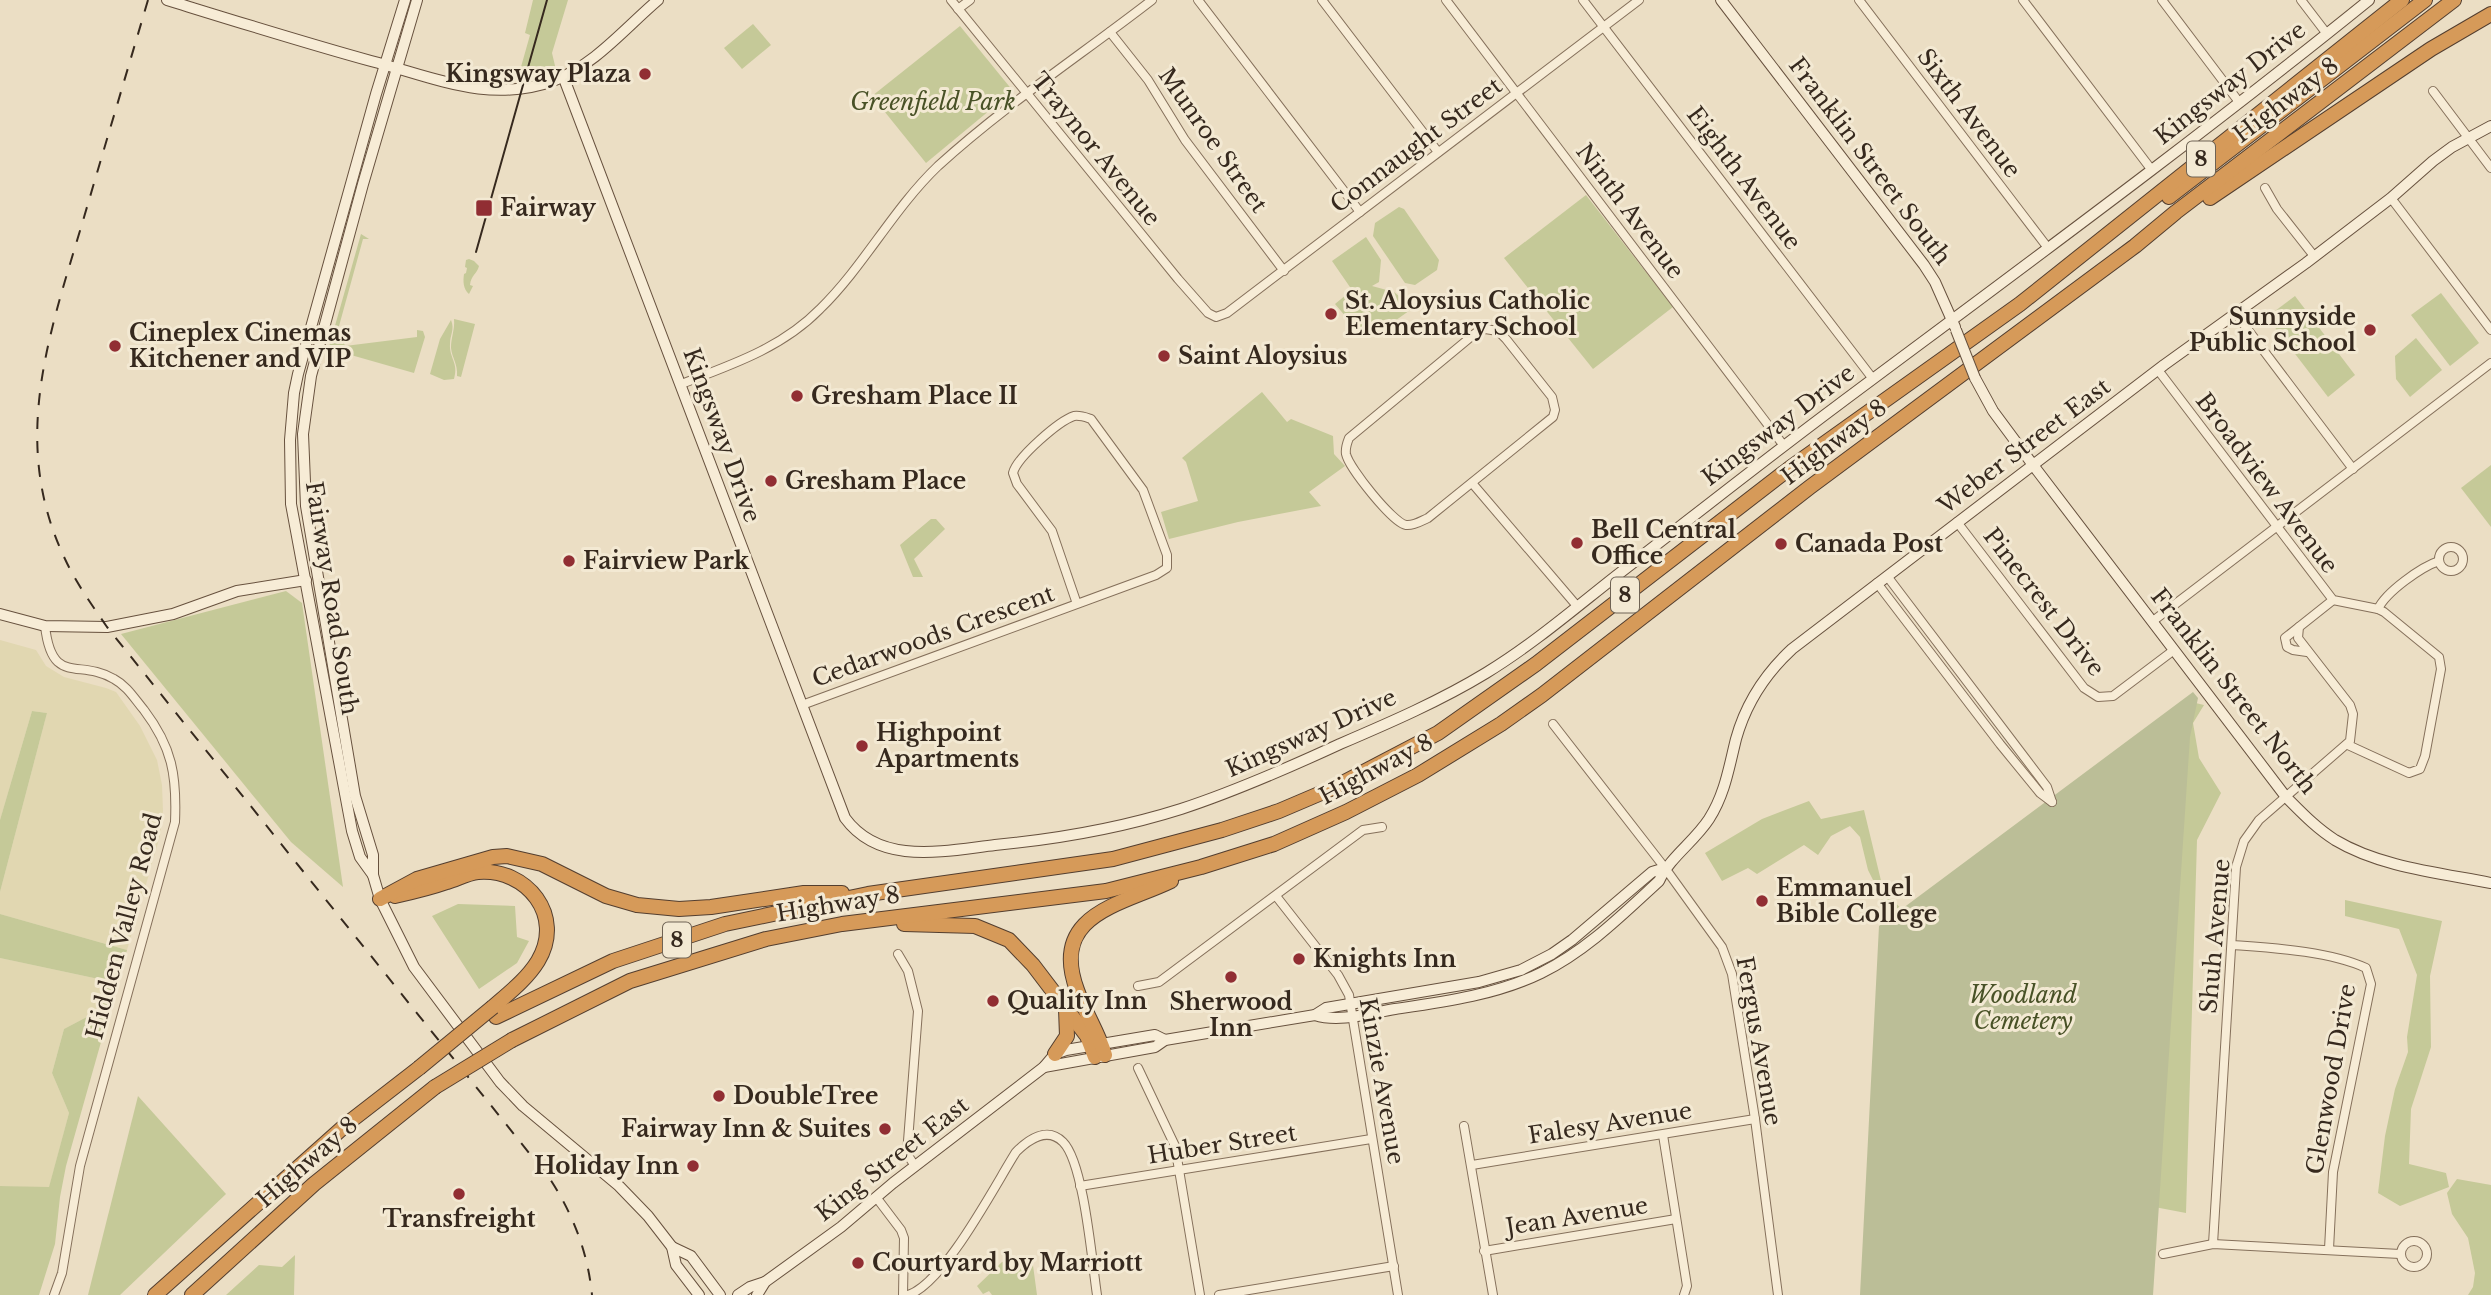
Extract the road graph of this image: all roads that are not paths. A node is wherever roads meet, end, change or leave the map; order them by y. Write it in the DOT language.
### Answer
graph roads {
  1 [pos="167,0"];
  2 [pos="405,0"];
  3 [pos="417,0"];
  4 [pos="658,0"];
  5 [pos="951,0"];
  6 [pos="970,0"];
  7 [pos="1152,0"];
  8 [pos="1198,0"];
  9 [pos="1322,0"];
  10 [pos="1446,0"];
  11 [pos="1583,0"];
  12 [pos="1639,0"];
  13 [pos="1721,0"];
  14 [pos="1859,0"];
  15 [pos="2023,0"];
  16 [pos="2162,0"];
  17 [pos="2301,0"];
  18 [pos="2369,0"];
  19 [pos="2400,0"];
  20 [pos="2425,0"];
  21 [pos="2454,0"];
  22 [pos="958,9"];
  23 [pos="2491,15"];
  24 [pos="1604,27"];
  25 [pos="1110,32"];
  26 [pos="2327,34"];
  27 [pos="385,65"];
  28 [pos="397,69"];
  29 [pos="564,76"];
  30 [pos="2432,91"];
  31 [pos="1516,93"];
  32 [pos="1026,94"];
  33 [pos="2239,102"];
  34 [pos="2491,126"];
  35 [pos="2468,138"];
  36 [pos="1438,152"];
  37 [pos="2491,168"];
  38 [pos="2151,169"];
  39 [pos="2265,188"];
  40 [pos="2391,198"];
  41 [pos="1360,212"];
  42 [pos="2135,246"];
  43 [pos="2048,248"];
  44 [pos="2314,256"];
  45 [pos="1284,271"];
  46 [pos="2020,304"];
  47 [pos="2236,314"];
  48 [pos="1216,317"];
  49 [pos="1954,326"];
  50 [pos="2491,330"];
  51 [pos="2491,363"];
  52 [pos="2158,370"];
  53 [pos="1873,379"];
  54 [pos="681,384"];
  55 [pos="1784,446"];
  56 [pos="2033,465"];
  57 [pos="2353,469"];
  58 [pos="1472,483"];
  59 [pos="1957,522"];
  60 [pos="2276,527"];
  61 [pos="2439,561"];
  62 [pos="1887,576"];
  63 [pos="306,580"];
  64 [pos="1877,583"];
  65 [pos="2333,600"];
  66 [pos="1077,604"];
  67 [pos="1577,606"];
  68 [pos="2378,609"];
  69 [pos="0,614"];
  70 [pos="2152,621"];
  71 [pos="45,626"];
  72 [pos="2299,627"];
  73 [pos="1937,641"];
  74 [pos="1928,649"];
  75 [pos="2174,650"];
  76 [pos="2307,652"];
  77 [pos="802,705"];
  78 [pos="1553,724"];
  79 [pos="1999,724"];
  80 [pos="1990,731"];
  81 [pos="2348,745"];
  82 [pos="2286,797"];
  83 [pos="1382,827"];
  84 [pos="1201,867"];
  85 [pos="1665,868"];
  86 [pos="373,875"];
  87 [pos="2491,881"];
  88 [pos="868,894"];
  89 [pos="1276,895"];
  90 [pos="380,899"];
  91 [pos="878,920"];
  92 [pos="2232,944"];
  93 [pos="898,954"];
  94 [pos="1138,986"];
  95 [pos="1351,1003"];
  96 [pos="1066,1007"];
  97 [pos="495,1012"];
  98 [pos="1315,1015"];
  99 [pos="1353,1016"];
  100 [pos="1098,1049"];
  101 [pos="1055,1054"];
  102 [pos="1044,1067"];
  103 [pos="1138,1068"];
  104 [pos="1755,1119"];
  105 [pos="1464,1126"];
  106 [pos="1663,1135"];
  107 [pos="1371,1139"];
  108 [pos="1472,1165"];
  109 [pos="915,1166"];
  110 [pos="1179,1170"];
  111 [pos="1080,1186"];
  112 [pos="876,1197"];
  113 [pos="1676,1219"];
  114 [pos="2213,1244"];
  115 [pos="672,1247"];
  116 [pos="2329,1249"];
  117 [pos="1484,1251"];
  118 [pos="2163,1254"];
  119 [pos="2400,1254"];
  120 [pos="1395,1266"];
  121 [pos="765,1282"];
  122 [pos="54,1295"];
  123 [pos="155,1295"];
  124 [pos="192,1295"];
  125 [pos="699,1295"];
  126 [pos="720,1295"];
  127 [pos="738,1295"];
  128 [pos="757,1295"];
  129 [pos="903,1295"];
  130 [pos="908,1295"];
  131 [pos="1097,1295"];
  132 [pos="1200,1295"];
  133 [pos="1219,1295"];
  134 [pos="1398,1295"];
  135 [pos="1493,1295"];
  136 [pos="1684,1295"];
  137 [pos="1778,1295"];
  1 -- 27 [label="main road"];
  2 -- 27 [label="main road, Fairway Road South"];
  3 -- 28 [label="main road, Fairway Road South"];
  4 -- 29 [label="main road"];
  5 -- 22 [label="street, Traynor Avenue"];
  6 -- 22 [label="street"];
  7 -- 25 [label="street"];
  8 -- 41 [label="street"];
  9 -- 36 [label="street"];
  10 -- 31 [label="street, Ninth Avenue"];
  11 -- 24 [label="street, Eighth Avenue"];
  12 -- 24 [label="street, Connaught Street"];
  13 -- 49 [label="main road, Franklin Street South"];
  14 -- 43 [label="street, Sixth Avenue"];
  15 -- 38 [label="street"];
  16 -- 33 [label="street"];
  17 -- 26 [label="street"];
  18 -- 26 [label="main road, Kingsway Drive"];
  19 -- 46 [label="highway, Highway 8 / 8"];
  20 -- 46 [label="highway"];
  21 -- 42 [label="highway, Highway 8 / 8"];
  22 -- 32 [label="street, Traynor Avenue"];
  23 -- 42 [label="highway"];
  24 -- 31 [label="street, Connaught Street"];
  24 -- 53 [label="street, Eighth Avenue"];
  25 -- 32 [label="street"];
  25 -- 45 [label="street, Munroe Street"];
  26 -- 33 [label="main road, Kingsway Drive"];
  27 -- 28 [label="main road"];
  27 -- 63 [label="main road, Fairway Road South"];
  28 -- 29 [label="main road"];
  28 -- 86 [label="main road, Fairway Road South"];
  29 -- 54 [label="main road, Kingsway Drive"];
  30 -- 35 [label="street"];
  31 -- 36 [label="street, Connaught Street"];
  31 -- 55 [label="street, Ninth Avenue"];
  32 -- 48 [label="street, Traynor Avenue"];
  32 -- 54 [label="street"];
  33 -- 38 [label="main road, Kingsway Drive"];
  34 -- 35 [label="main road, Weber Street East"];
  35 -- 37 [label="street"];
  35 -- 40 [label="main road, Weber Street East"];
  36 -- 41 [label="street, Connaught Street"];
  38 -- 43 [label="main road, Kingsway Drive"];
  39 -- 44 [label="street"];
  40 -- 44 [label="main road, Weber Street East"];
  40 -- 50 [label="street"];
  41 -- 45 [label="street, Connaught Street"];
  42 -- 84 [label="highway, Highway 8 / 8"];
  43 -- 49 [label="main road, Kingsway Drive"];
  44 -- 47 [label="main road, Weber Street East"];
  45 -- 48 [label="street, Connaught Street"];
  46 -- 88 [label="highway, Highway 8 / 8"];
  47 -- 52 [label="main road, Weber Street East"];
  47 -- 57 [label="street"];
  49 -- 53 [label="main road, Kingsway Drive"];
  49 -- 56 [label="main road, Franklin Street South, bridge"];
  51 -- 57 [label="street"];
  52 -- 56 [label="main road, Weber Street East"];
  52 -- 60 [label="street, Broadview Avenue"];
  53 -- 55 [label="main road, Kingsway Drive"];
  54 -- 77 [label="main road, Kingsway Drive"];
  55 -- 67 [label="main road, Kingsway Drive"];
  56 -- 59 [label="main road, Weber Street East"];
  56 -- 70 [label="main road, Franklin Street North"];
  57 -- 60 [label="street"];
  58 -- 58 [label="street"];
  58 -- 67 [label="street"];
  59 -- 62 [label="main road, Weber Street East"];
  59 -- 75 [label="street, Pinecrest Drive"];
  60 -- 65 [label="street, Broadview Avenue"];
  60 -- 70 [label="street"];
  61 -- 68 [label="street"];
  62 -- 64 [label="main road, Weber Street East"];
  62 -- 73 [label="street"];
  63 -- 71 [label="main road"];
  63 -- 86 [label="main road, Fairway Road South"];
  64 -- 74 [label="street"];
  64 -- 85 [label="main road, Weber Street East"];
  65 -- 68 [label="street, Broadview Avenue"];
  65 -- 72 [label="street"];
  66 -- 66 [label="street, Cedarwoods Crescent"];
  66 -- 77 [label="street, Cedarwoods Crescent"];
  67 -- 77 [label="main road, Kingsway Drive"];
  68 -- 81 [label="street, Broadview Avenue"];
  69 -- 71 [label="main road"];
  70 -- 75 [label="main road, Franklin Street North"];
  71 -- 122 [label="street, Hidden Valley Road"];
  72 -- 76 [label="street"];
  72 -- 76 [label="street"];
  73 -- 74 [label="street"];
  73 -- 79 [label="street"];
  74 -- 80 [label="street"];
  75 -- 82 [label="main road, Franklin Street North"];
  76 -- 81 [label="street"];
  78 -- 85 [label="street, Fergus Avenue"];
  79 -- 80 [label="street"];
  79 -- 80 [label="street"];
  81 -- 82 [label="street, Shuh Avenue"];
  82 -- 87 [label="main road, Franklin Street North"];
  82 -- 92 [label="street, Shuh Avenue"];
  83 -- 89 [label="street"];
  84 -- 91 [label="highway, Highway 8 / 8"];
  84 -- 100 [label="highway"];
  85 -- 95 [label="main road, Weber Street East"];
  85 -- 99 [label="main road, Weber Street East"];
  85 -- 104 [label="street, Fergus Avenue"];
  86 -- 90 [label="main road, Fairway Road South"];
  88 -- 90 [label="highway"];
  88 -- 97 [label="highway, Highway 8 / 8"];
  89 -- 94 [label="street"];
  89 -- 95 [label="street, Kinzie Avenue"];
  90 -- 97 [label="highway"];
  90 -- 115 [label="main road, Fairway Road South"];
  91 -- 96 [label="highway"];
  91 -- 124 [label="highway, Highway 8 / 8, bridge"];
  92 -- 114 [label="street, Shuh Avenue"];
  92 -- 116 [label="street, Glenwood Drive"];
  93 -- 109 [label="street"];
  95 -- 98 [label="main road, Weber Street East"];
  95 -- 99 [label="street, Kinzie Avenue"];
  96 -- 100 [label="highway"];
  96 -- 101 [label="highway"];
  97 -- 123 [label="highway, Highway 8 / 8, bridge"];
  98 -- 99 [label="main road, Weber Street East"];
  98 -- 100 [label="main road, Weber Street East"];
  99 -- 107 [label="street, Kinzie Avenue"];
  100 -- 101 [label="main road"];
  100 -- 102 [label="main road, King Street East"];
  101 -- 102 [label="main road, King Street East"];
  102 -- 109 [label="main road, King Street East"];
  103 -- 110 [label="street"];
  104 -- 106 [label="street, Falesy Avenue"];
  104 -- 137 [label="street, Fergus Avenue"];
  105 -- 108 [label="street"];
  106 -- 108 [label="street, Falesy Avenue"];
  106 -- 113 [label="street"];
  107 -- 110 [label="street, Huber Street"];
  107 -- 120 [label="street, Kinzie Avenue"];
  108 -- 117 [label="street"];
  109 -- 112 [label="main road, King Street East"];
  110 -- 111 [label="street, Huber Street"];
  110 -- 132 [label="street"];
  111 -- 130 [label="street"];
  111 -- 131 [label="street"];
  112 -- 121 [label="main road, King Street East"];
  112 -- 129 [label="street"];
  113 -- 117 [label="street, Jean Avenue"];
  113 -- 136 [label="street"];
  114 -- 116 [label="street"];
  114 -- 118 [label="street"];
  115 -- 125 [label="main road, Fairway Road South"];
  115 -- 126 [label="main road, Fairway Road South"];
  116 -- 119 [label="street"];
  117 -- 135 [label="street"];
  120 -- 133 [label="street"];
  120 -- 134 [label="street, Kinzie Avenue"];
  121 -- 127 [label="main road, King Street East"];
  121 -- 128 [label="main road, King Street East"];
}
